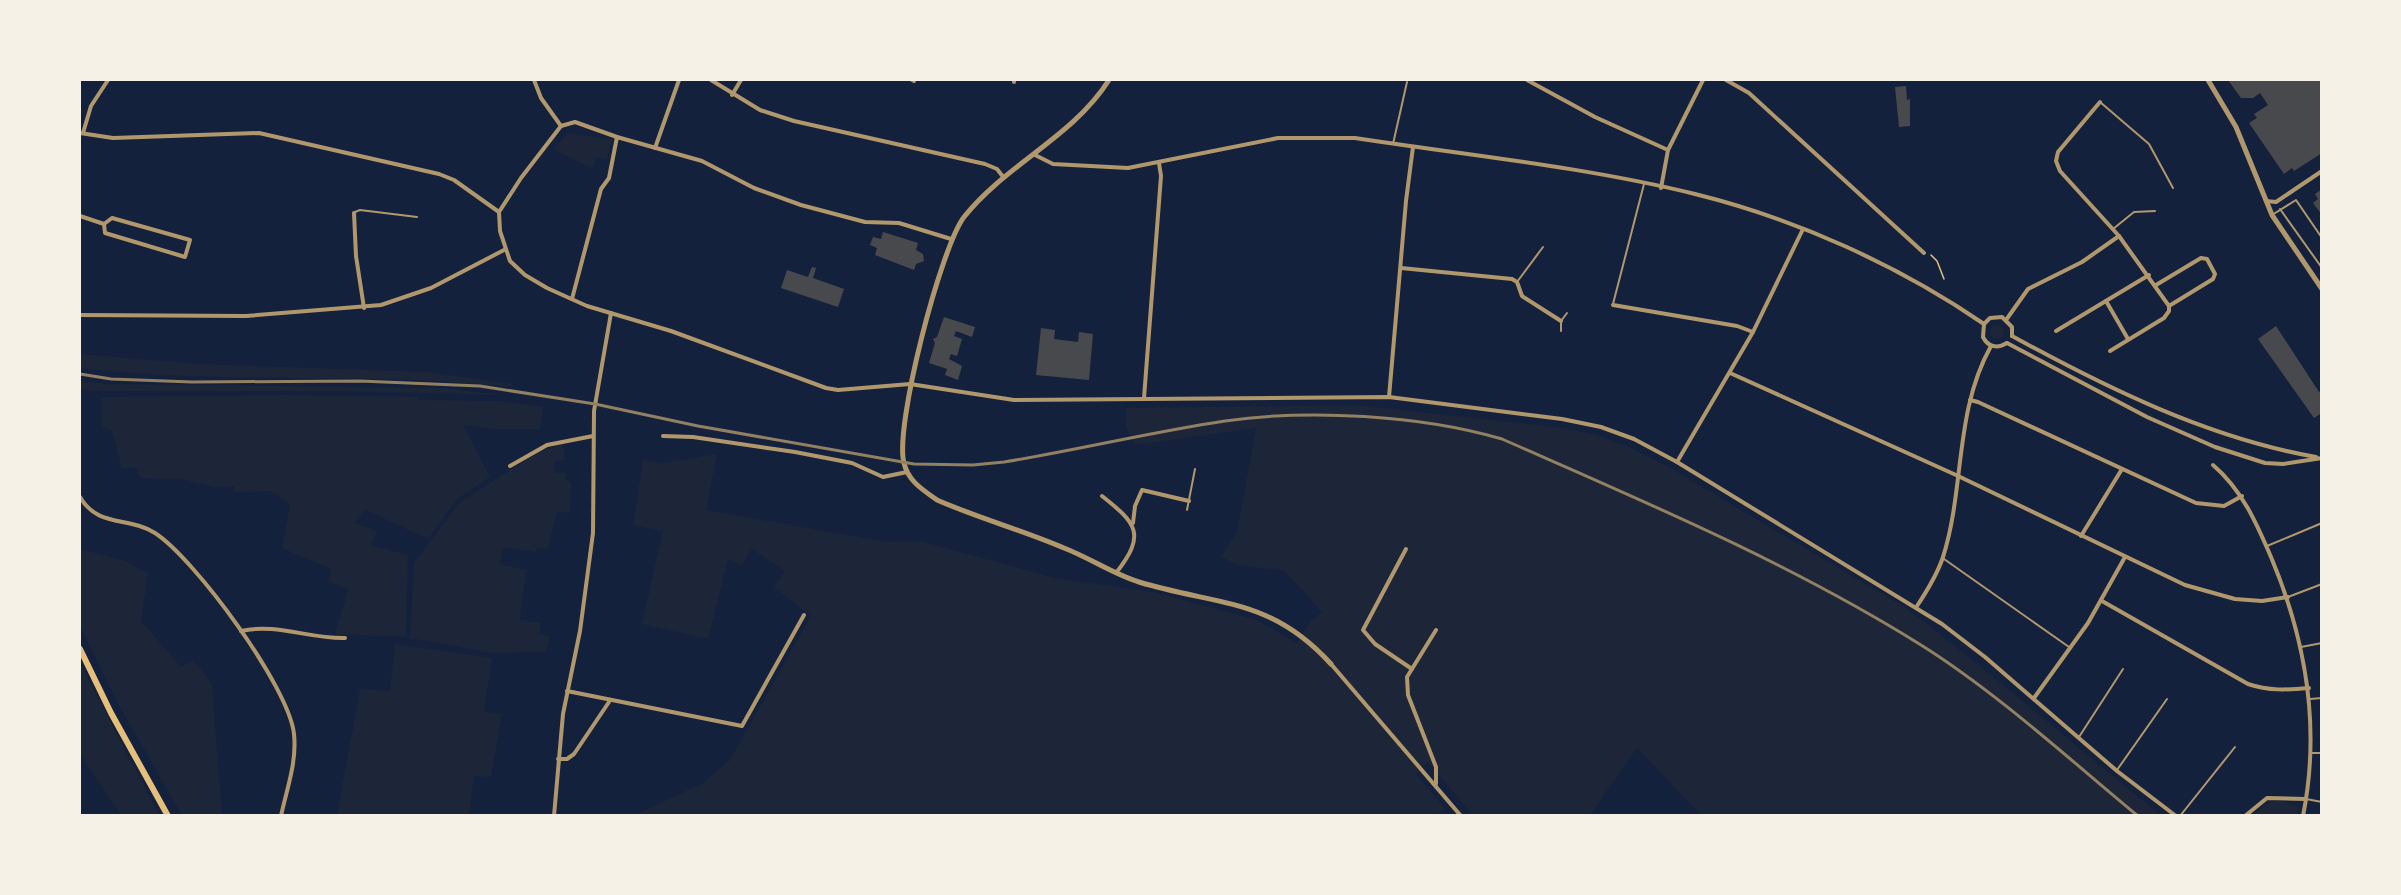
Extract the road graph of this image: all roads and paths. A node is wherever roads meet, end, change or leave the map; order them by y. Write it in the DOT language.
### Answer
graph roads {
  1 [pos="108,80"];
  2 [pos="534,80"];
  3 [pos="679,80"];
  4 [pos="711,80"];
  5 [pos="741,80"];
  6 [pos="1109,80"];
  7 [pos="1527,80"];
  8 [pos="1703,80"];
  9 [pos="1726,80"];
  10 [pos="2208,80"];
  11 [pos="1407,82"];
  12 [pos="732,95"];
  13 [pos="2100,102"];
  14 [pos="561,126"];
  15 [pos="81,133"];
  16 [pos="617,137"];
  17 [pos="1393,144"];
  18 [pos="1413,147"];
  19 [pos="655,148"];
  20 [pos="1668,150"];
  21 [pos="1035,155"];
  22 [pos="1159,163"];
  23 [pos="2322,171"];
  24 [pos="1004,178"];
  25 [pos="1644,184"];
  26 [pos="1662,188"];
  27 [pos="2173,188"];
  28 [pos="2266,201"];
  29 [pos="2280,209"];
  30 [pos="2155,211"];
  31 [pos="499,212"];
  32 [pos="354,213"];
  33 [pos="2272,215"];
  34 [pos="80,216"];
  35 [pos="417,217"];
  36 [pos="104,224"];
  37 [pos="1803,229"];
  38 [pos="2113,229"];
  39 [pos="2119,236"];
  40 [pos="2322,238"];
  41 [pos="951,239"];
  42 [pos="1543,247"];
  43 [pos="504,250"];
  44 [pos="1924,253"];
  45 [pos="1401,268"];
  46 [pos="2322,268"];
  47 [pos="2149,275"];
  48 [pos="1944,279"];
  49 [pos="1517,282"];
  50 [pos="2156,285"];
  51 [pos="2322,289"];
  52 [pos="572,299"];
  53 [pos="2106,301"];
  54 [pos="1613,305"];
  55 [pos="2169,306"];
  56 [pos="364,308"];
  57 [pos="1567,313"];
  58 [pos="611,314"];
  59 [pos="80,315"];
  60 [pos="2006,320"];
  61 [pos="1561,321"];
  62 [pos="1984,324"];
  63 [pos="1561,330"];
  64 [pos="2056,331"];
  65 [pos="1753,332"];
  66 [pos="2012,336"];
  67 [pos="2128,339"];
  68 [pos="2007,343"];
  69 [pos="1991,346"];
  70 [pos="2109,351"];
  71 [pos="1730,373"];
  72 [pos="910,384"];
  73 [pos="1389,397"];
  74 [pos="1144,398"];
  75 [pos="1970,400"];
  76 [pos="593,436"];
  77 [pos="663,436"];
  78 [pos="2322,458"];
  79 [pos="1677,462"];
  80 [pos="2213,465"];
  81 [pos="510,466"];
  82 [pos="1195,469"];
  83 [pos="2122,469"];
  84 [pos="907,472"];
  85 [pos="1956,475"];
  86 [pos="1102,496"];
  87 [pos="2242,496"];
  88 [pos="80,497"];
  89 [pos="1189,501"];
  90 [pos="1187,510"];
  91 [pos="2322,523"];
  92 [pos="1133,524"];
  93 [pos="2081,536"];
  94 [pos="2266,546"];
  95 [pos="1406,549"];
  96 [pos="2125,557"];
  97 [pos="1942,558"];
  98 [pos="1116,573"];
  99 [pos="2322,584"];
  100 [pos="2288,597"];
  101 [pos="2102,601"];
  102 [pos="1917,606"];
  103 [pos="804,615"];
  104 [pos="1436,630"];
  105 [pos="241,631"];
  106 [pos="345,638"];
  107 [pos="2322,643"];
  108 [pos="2301,647"];
  109 [pos="80,649"];
  110 [pos="2072,649"];
  111 [pos="1331,664"];
  112 [pos="1412,669"];
  113 [pos="2123,669"];
  114 [pos="2309,688"];
  115 [pos="567,691"];
  116 [pos="2034,698"];
  117 [pos="2322,698"];
  118 [pos="2167,699"];
  119 [pos="2310,699"];
  120 [pos="609,702"];
  121 [pos="2079,737"];
  122 [pos="2235,747"];
  123 [pos="2311,753"];
  124 [pos="2322,753"];
  125 [pos="558,759"];
  126 [pos="2117,771"];
  127 [pos="1436,785"];
  128 [pos="2306,799"];
  129 [pos="2322,802"];
  130 [pos="168,816"];
  131 [pos="281,816"];
  132 [pos="554,816"];
  133 [pos="1461,816"];
  134 [pos="2178,816"];
  135 [pos="2245,816"];
  136 [pos="2303,816"];
  1 -- 15 [label="street"];
  2 -- 14 [label="street"];
  3 -- 19 [label="street"];
  4 -- 12 [label="street"];
  5 -- 12 [label="street"];
  6 -- 21 [label="street"];
  7 -- 20 [label="street"];
  8 -- 20 [label="street"];
  9 -- 44 [label="street"];
  10 -- 28 [label="street"];
  11 -- 17 [label="lane"];
  12 -- 24 [label="street"];
  13 -- 27 [label="lane"];
  13 -- 38 [label="street"];
  14 -- 16 [label="street"];
  14 -- 31 [label="street"];
  15 -- 31 [label="street"];
  16 -- 19 [label="street"];
  16 -- 52 [label="street"];
  17 -- 18 [label="street"];
  17 -- 22 [label="street"];
  18 -- 25 [label="street"];
  18 -- 45 [label="street"];
  19 -- 41 [label="street"];
  20 -- 26 [label="street"];
  21 -- 22 [label="street"];
  21 -- 24 [label="street"];
  22 -- 74 [label="street"];
  23 -- 28 [label="street"];
  24 -- 41 [label="street"];
  25 -- 26 [label="street"];
  25 -- 54 [label="lane"];
  26 -- 37 [label="street"];
  28 -- 33 [label="street"];
  29 -- 33 [label="lane"];
  29 -- 40 [label="lane"];
  29 -- 46 [label="lane"];
  30 -- 38 [label="lane"];
  31 -- 43 [label="street"];
  32 -- 35 [label="lane"];
  32 -- 56 [label="street"];
  33 -- 51 [label="street"];
  34 -- 36 [label="street"];
  36 -- 36 [label="street"];
  37 -- 62 [label="street"];
  37 -- 65 [label="street"];
  38 -- 39 [label="street"];
  39 -- 47 [label="street"];
  39 -- 60 [label="street"];
  41 -- 72 [label="street"];
  42 -- 49 [label="lane"];
  43 -- 52 [label="street"];
  43 -- 56 [label="street"];
  44 -- 48 [label="path"];
  45 -- 49 [label="street"];
  45 -- 73 [label="street"];
  47 -- 50 [label="street"];
  47 -- 53 [label="street"];
  49 -- 61 [label="street"];
  50 -- 55 [label="street"];
  50 -- 55 [label="street"];
  52 -- 58 [label="street"];
  53 -- 64 [label="street"];
  53 -- 67 [label="street"];
  54 -- 65 [label="street"];
  55 -- 67 [label="street"];
  56 -- 59 [label="street"];
  57 -- 61 [label="lane"];
  58 -- 72 [label="street"];
  58 -- 76 [label="street"];
  60 -- 62 [label="street"];
  60 -- 66 [label="street"];
  61 -- 63 [label="lane"];
  62 -- 69 [label="street"];
  65 -- 71 [label="street"];
  66 -- 68 [label="street"];
  66 -- 78 [label="street"];
  67 -- 70 [label="street"];
  68 -- 69 [label="street"];
  68 -- 78 [label="street"];
  69 -- 75 [label="street"];
  71 -- 79 [label="street"];
  71 -- 85 [label="street"];
  72 -- 74 [label="street"];
  72 -- 84 [label="street"];
  73 -- 74 [label="street"];
  73 -- 79 [label="street"];
  75 -- 83 [label="street"];
  75 -- 85 [label="street"];
  76 -- 81 [label="street"];
  76 -- 115 [label="street"];
  77 -- 84 [label="street"];
  79 -- 102 [label="street"];
  80 -- 87 [label="street"];
  82 -- 89 [label="lane"];
  83 -- 87 [label="street"];
  83 -- 93 [label="street"];
  84 -- 98 [label="street"];
  85 -- 93 [label="street"];
  85 -- 97 [label="street"];
  86 -- 92 [label="street"];
  87 -- 94 [label="street"];
  88 -- 105 [label="street"];
  89 -- 90 [label="lane"];
  89 -- 92 [label="street"];
  91 -- 94 [label="lane"];
  92 -- 98 [label="street"];
  93 -- 96 [label="street"];
  94 -- 100 [label="street"];
  95 -- 112 [label="street"];
  96 -- 100 [label="street"];
  96 -- 101 [label="street"];
  97 -- 102 [label="street"];
  97 -- 110 [label="lane"];
  98 -- 111 [label="street"];
  99 -- 100 [label="lane"];
  100 -- 108 [label="street"];
  101 -- 110 [label="street"];
  101 -- 114 [label="street"];
  102 -- 116 [label="street"];
  103 -- 120 [label="street"];
  104 -- 112 [label="street"];
  105 -- 106 [label="street"];
  105 -- 131 [label="street"];
  107 -- 108 [label="lane"];
  108 -- 114 [label="street"];
  109 -- 130 [label="main road"];
  110 -- 116 [label="street"];
  111 -- 127 [label="street"];
  112 -- 127 [label="street"];
  113 -- 121 [label="lane"];
  114 -- 119 [label="street"];
  115 -- 120 [label="street"];
  115 -- 125 [label="street"];
  116 -- 121 [label="street"];
  117 -- 119 [label="lane"];
  118 -- 126 [label="lane"];
  119 -- 123 [label="street"];
  120 -- 125 [label="street"];
  121 -- 126 [label="street"];
  122 -- 134 [label="lane"];
  123 -- 124 [label="lane"];
  123 -- 128 [label="street"];
  125 -- 132 [label="street"];
  126 -- 134 [label="street"];
  127 -- 133 [label="street"];
  128 -- 129 [label="lane"];
  128 -- 135 [label="street"];
  128 -- 136 [label="street"];
}
